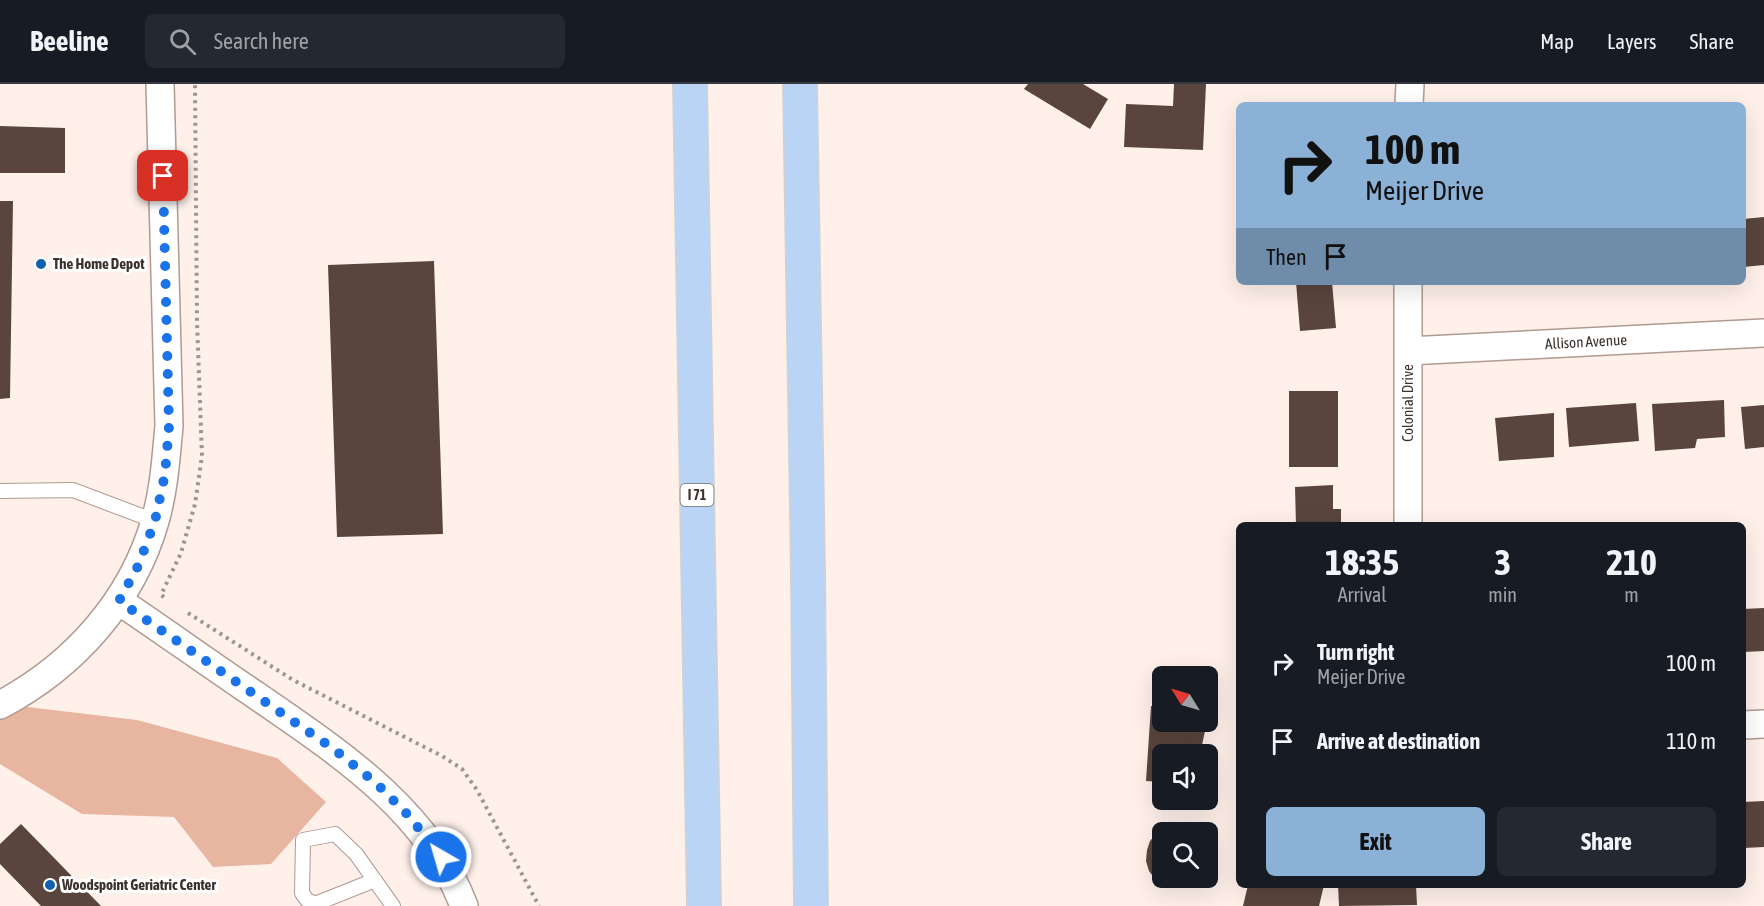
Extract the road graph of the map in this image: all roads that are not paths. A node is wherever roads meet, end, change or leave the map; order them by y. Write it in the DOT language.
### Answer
graph roads {
  1 [pos="160,84"];
  2 [pos="690,84"];
  3 [pos="800,84"];
  4 [pos="1410,84"];
  5 [pos="1410,102"];
  6 [pos="1408,285"];
  7 [pos="1764,333"];
  8 [pos="1408,351"];
  9 [pos="0,491"];
  10 [pos="155,521"];
  11 [pos="1408,522"];
  12 [pos="119,601"];
  13 [pos="0,705"];
  14 [pos="1746,724"];
  15 [pos="1764,724"];
  16 [pos="375,880"];
  17 [pos="393,906"];
  18 [pos="464,906"];
  19 [pos="704,906"];
  20 [pos="811,906"];
  1 -- 10 [label="street"];
  2 -- 19 [label="highway, I 71"];
  3 -- 20 [label="highway"];
  4 -- 5 [label="street"];
  6 -- 8 [label="street, Colonial Drive"];
  7 -- 8 [label="street, Allison Avenue"];
  8 -- 11 [label="street, Colonial Drive"];
  9 -- 10 [label="lane"];
  10 -- 12 [label="street"];
  12 -- 13 [label="street"];
  12 -- 18 [label="street"];
  14 -- 15 [label="street"];
  16 -- 16 [label="lane"];
  16 -- 17 [label="lane"];
}
